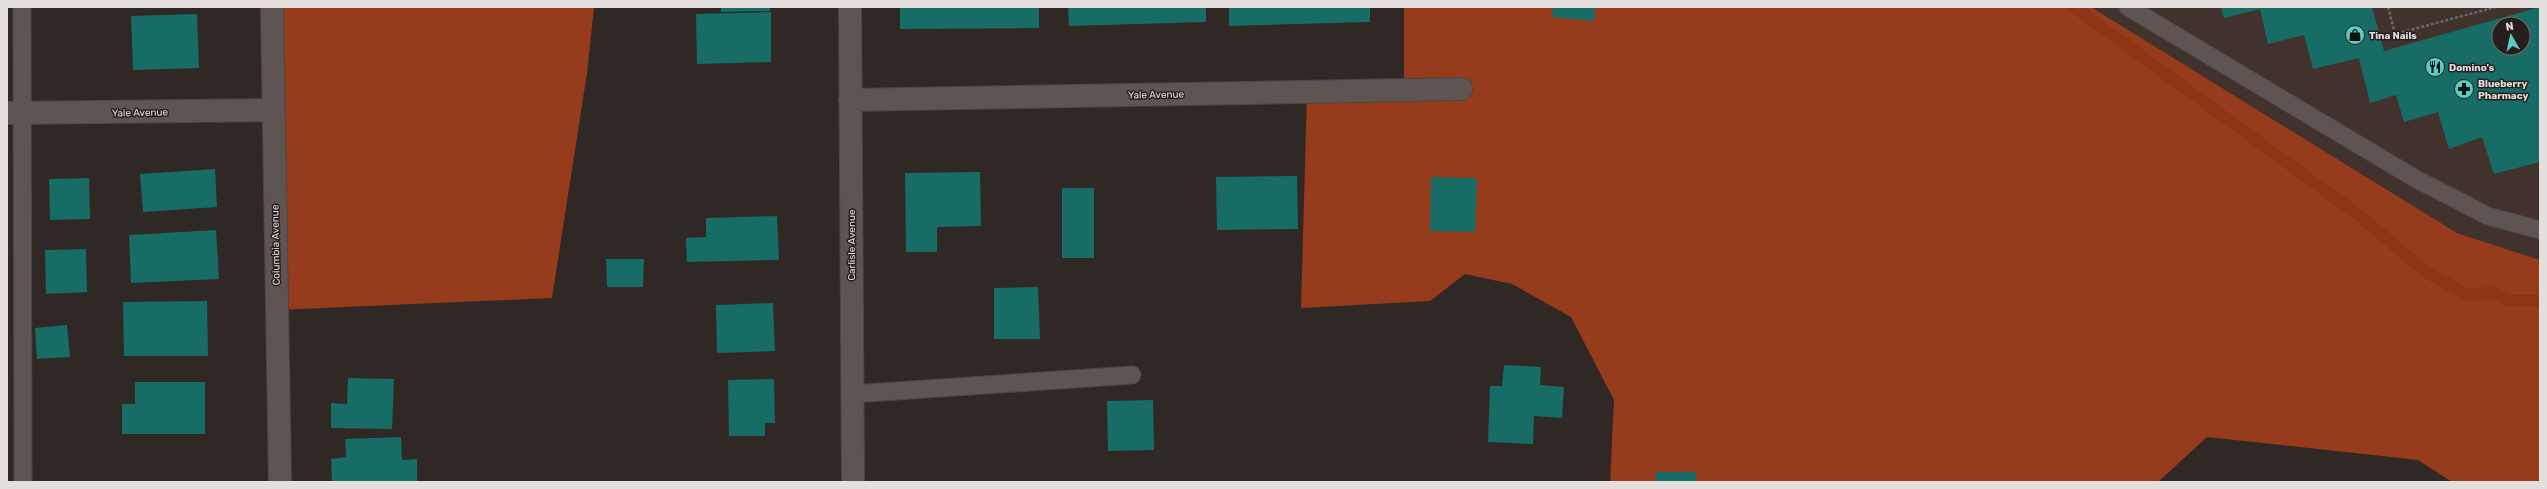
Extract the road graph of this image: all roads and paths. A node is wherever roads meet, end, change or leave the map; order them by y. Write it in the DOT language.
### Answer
graph roads {
  1 [pos="22,7"];
  2 [pos="272,7"];
  3 [pos="850,7"];
  4 [pos="2128,7"];
  5 [pos="2388,7"];
  6 [pos="2496,7"];
  7 [pos="1461,89"];
  8 [pos="850,100"];
  9 [pos="273,110"];
  10 [pos="15,113"];
  11 [pos="2540,230"];
  12 [pos="1132,375"];
  13 [pos="852,394"];
  14 [pos="23,482"];
  15 [pos="280,482"];
  16 [pos="853,482"];
  1 -- 10 [label="lane"];
  2 -- 9 [label="street, Columbia Avenue"];
  3 -- 8 [label="street, Carlisle Avenue"];
  4 -- 11 [label="lane"];
  5 -- 6 [label="path"];
  7 -- 8 [label="street, Yale Avenue"];
  8 -- 13 [label="street, Carlisle Avenue"];
  9 -- 10 [label="street, Yale Avenue"];
  9 -- 15 [label="street, Columbia Avenue"];
  10 -- 14 [label="lane"];
  12 -- 13 [label="lane"];
  13 -- 16 [label="street, Carlisle Avenue"];
}
